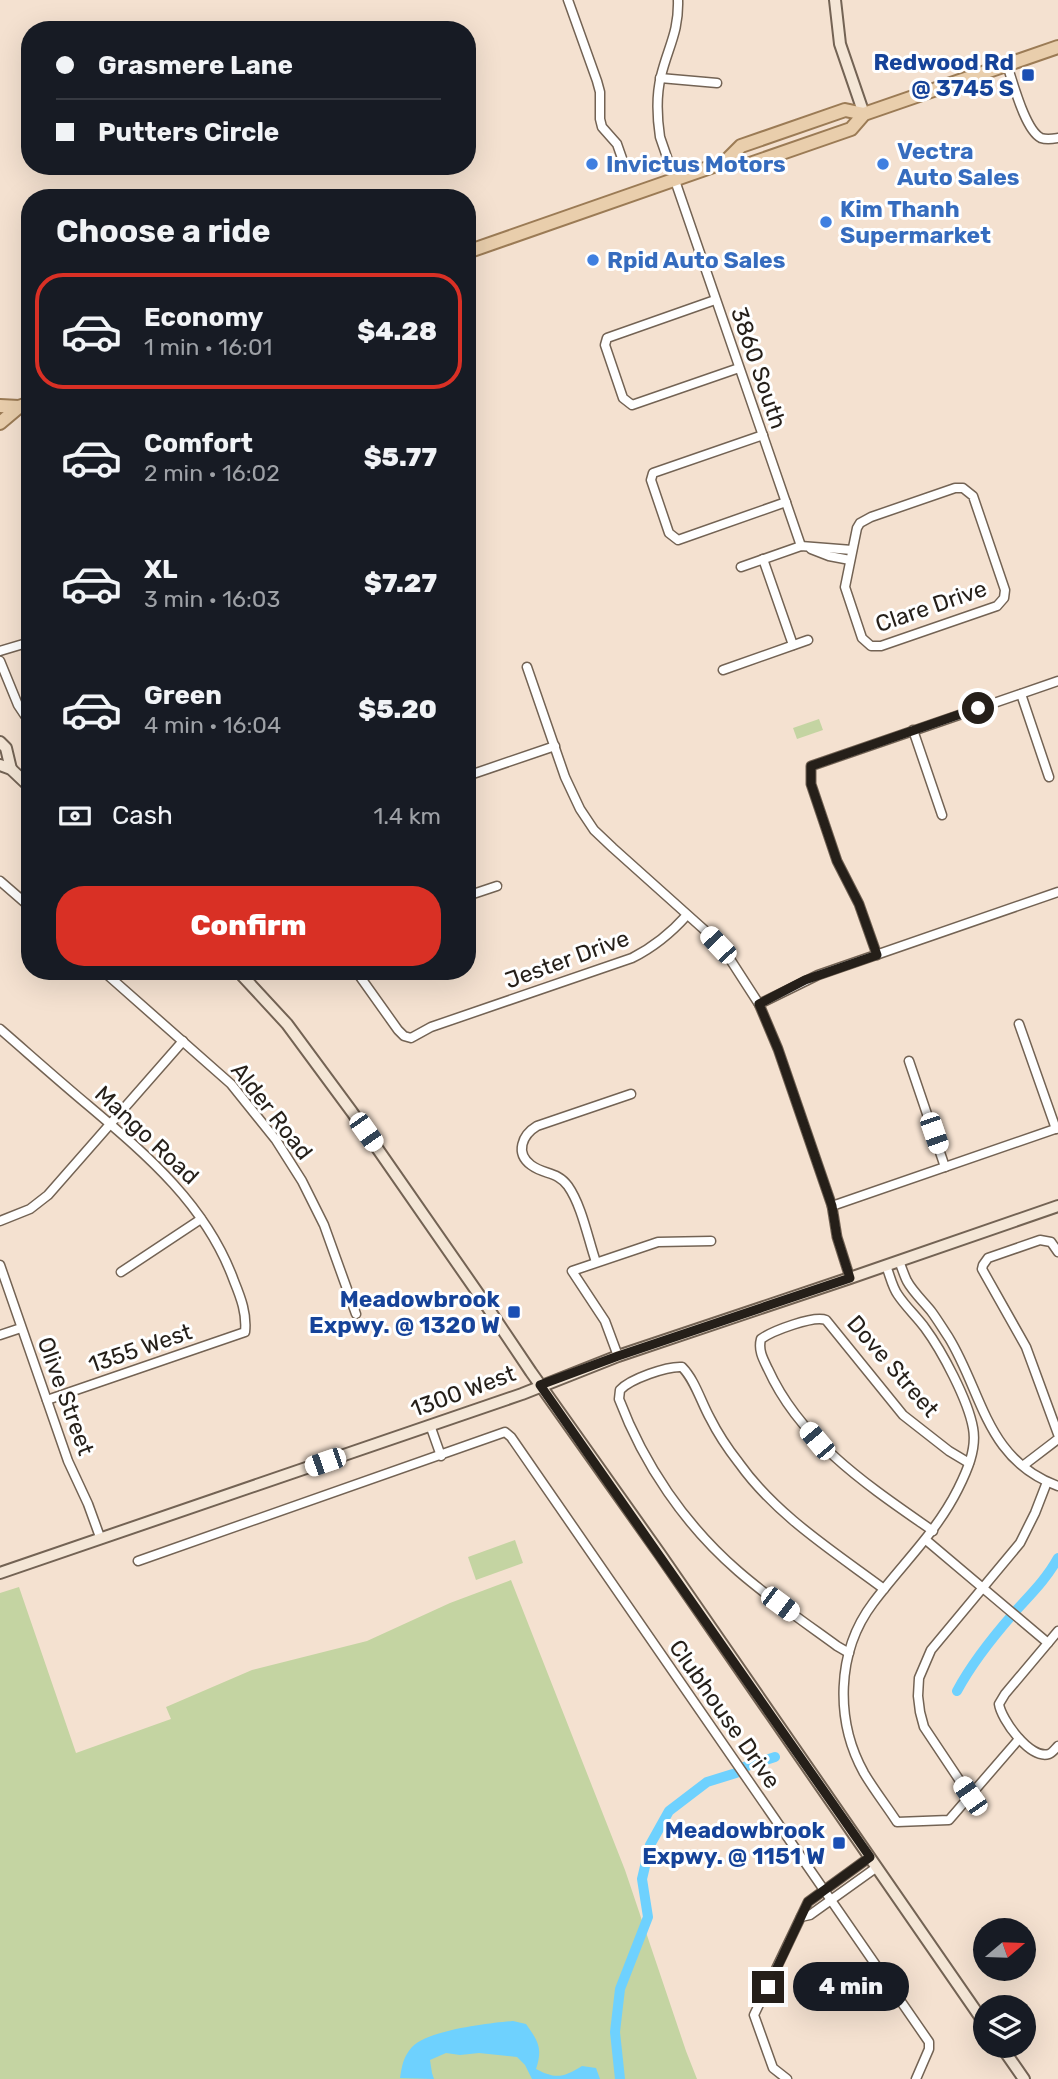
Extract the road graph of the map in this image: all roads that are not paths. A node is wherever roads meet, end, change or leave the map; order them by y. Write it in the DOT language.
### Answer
graph roads {
  1 [pos="568,0"];
  2 [pos="678,0"];
  3 [pos="835,0"];
  4 [pos="1058,47"];
  5 [pos="1007,65"];
  6 [pos="660,78"];
  7 [pos="717,83"];
  8 [pos="864,114"];
  9 [pos="1058,138"];
  10 [pos="725,162"];
  11 [pos="624,164"];
  12 [pos="674,180"];
  13 [pos="476,248"];
  14 [pos="715,300"];
  15 [pos="739,368"];
  16 [pos="21,405"];
  17 [pos="0,406"];
  18 [pos="21,407"];
  19 [pos="0,423"];
  20 [pos="763,435"];
  21 [pos="786,502"];
  22 [pos="801,546"];
  23 [pos="852,550"];
  24 [pos="763,559"];
  25 [pos="850,561"];
  26 [pos="741,567"];
  27 [pos="808,640"];
  28 [pos="21,645"];
  29 [pos="793,645"];
  30 [pos="0,651"];
  31 [pos="0,661"];
  32 [pos="527,667"];
  33 [pos="723,670"];
  34 [pos="1058,681"];
  35 [pos="1021,694"];
  36 [pos="21,710"];
  37 [pos="914,730"];
  38 [pos="0,741"];
  39 [pos="555,746"];
  40 [pos="0,765"];
  41 [pos="12,769"];
  42 [pos="476,773"];
  43 [pos="1049,777"];
  44 [pos="21,778"];
  45 [pos="942,815"];
  46 [pos="0,881"];
  47 [pos="497,886"];
  48 [pos="1058,892"];
  49 [pos="476,893"];
  50 [pos="21,899"];
  51 [pos="687,915"];
  52 [pos="877,955"];
  53 [pos="113,980"];
  54 [pos="245,980"];
  55 [pos="362,980"];
  56 [pos="759,1004"];
  57 [pos="1019,1024"];
  58 [pos="0,1029"];
  59 [pos="183,1041"];
  60 [pos="909,1061"];
  61 [pos="631,1094"];
  62 [pos="110,1124"];
  63 [pos="1057,1128"];
  64 [pos="945,1167"];
  65 [pos="832,1206"];
  66 [pos="1058,1206"];
  67 [pos="201,1219"];
  68 [pos="0,1221"];
  69 [pos="711,1241"];
  70 [pos="1058,1252"];
  71 [pos="899,1261"];
  72 [pos="596,1262"];
  73 [pos="0,1265"];
  74 [pos="886,1266"];
  75 [pos="121,1272"];
  76 [pos="850,1278"];
  77 [pos="356,1314"];
  78 [pos="21,1328"];
  79 [pos="245,1332"];
  80 [pos="0,1335"];
  81 [pos="618,1356"];
  82 [pos="540,1385"];
  83 [pos="47,1400"];
  84 [pos="430,1425"];
  85 [pos="1058,1436"];
  86 [pos="441,1455"];
  87 [pos="969,1463"];
  88 [pos="1024,1465"];
  89 [pos="1046,1482"];
  90 [pos="1058,1486"];
  91 [pos="933,1531"];
  92 [pos="100,1537"];
  93 [pos="926,1540"];
  94 [pos="138,1561"];
  95 [pos="0,1573"];
  96 [pos="983,1588"];
  97 [pos="884,1590"];
  98 [pos="1058,1631"];
  99 [pos="1048,1643"];
  100 [pos="849,1653"];
  101 [pos="1019,1739"];
  102 [pos="1058,1746"];
  103 [pos="970,1796"];
  104 [pos="874,1862"];
  105 [pos="824,1889"];
  106 [pos="831,1900"];
  107 [pos="801,1917"];
  108 [pos="973,2006"];
  109 [pos="1009,2058"];
  110 [pos="787,2079"];
  111 [pos="916,2079"];
  112 [pos="1024,2079"];
  1 -- 11 [label="street"];
  2 -- 6 [label="street, 3860 South"];
  3 -- 8 [label="main road"];
  4 -- 5 [label="main road"];
  5 -- 8 [label="main road"];
  5 -- 9 [label="street"];
  6 -- 7 [label="street"];
  6 -- 12 [label="street, 3860 South"];
  8 -- 10 [label="main road"];
  8 -- 10 [label="main road"];
  10 -- 12 [label="main road"];
  12 -- 13 [label="main road"];
  12 -- 14 [label="street, 3860 South"];
  14 -- 15 [label="street, 3860 South"];
  14 -- 15 [label="street"];
  15 -- 20 [label="street, 3860 South"];
  16 -- 17 [label="main road"];
  18 -- 19 [label="main road"];
  20 -- 21 [label="street, 3860 South"];
  20 -- 21 [label="street"];
  21 -- 22 [label="street, 3860 South"];
  22 -- 23 [label="street"];
  22 -- 24 [label="street"];
  22 -- 25 [label="street"];
  23 -- 25 [label="street"];
  23 -- 25 [label="street, Clare Drive"];
  24 -- 26 [label="street"];
  24 -- 29 [label="street"];
  27 -- 29 [label="street"];
  28 -- 30 [label="street"];
  29 -- 33 [label="street"];
  31 -- 36 [label="street"];
  32 -- 39 [label="street"];
  34 -- 35 [label="street"];
  35 -- 37 [label="street"];
  35 -- 43 [label="street"];
  37 -- 45 [label="street"];
  37 -- 52 [label="street"];
  38 -- 41 [label="main road"];
  39 -- 42 [label="street"];
  39 -- 51 [label="street"];
  40 -- 41 [label="main road"];
  41 -- 44 [label="main road"];
  46 -- 50 [label="street"];
  47 -- 49 [label="street"];
  48 -- 52 [label="street"];
  51 -- 55 [label="street, Jester Drive"];
  51 -- 56 [label="street"];
  52 -- 56 [label="street"];
  53 -- 59 [label="street, Alder Road"];
  54 -- 82 [label="main road"];
  56 -- 65 [label="street"];
  57 -- 63 [label="street"];
  58 -- 62 [label="street, Mango Road"];
  59 -- 62 [label="street"];
  59 -- 77 [label="street, Alder Road"];
  60 -- 64 [label="street"];
  61 -- 72 [label="street"];
  62 -- 67 [label="street, Mango Road"];
  62 -- 68 [label="street"];
  63 -- 64 [label="street"];
  64 -- 65 [label="street"];
  65 -- 76 [label="street"];
  66 -- 71 [label="main road, 1300 West"];
  67 -- 75 [label="street"];
  67 -- 79 [label="street, Mango Road"];
  69 -- 72 [label="street"];
  70 -- 85 [label="street"];
  71 -- 74 [label="main road, 1300 West"];
  71 -- 88 [label="street"];
  72 -- 81 [label="street"];
  73 -- 78 [label="street, Olive Street"];
  74 -- 76 [label="main road, 1300 West"];
  74 -- 87 [label="street"];
  76 -- 81 [label="main road, 1300 West"];
  78 -- 80 [label="street"];
  78 -- 83 [label="street, Olive Street"];
  79 -- 83 [label="street, 1355 West"];
  81 -- 82 [label="main road, 1300 West"];
  82 -- 84 [label="main road, 1300 West"];
  82 -- 104 [label="main road"];
  83 -- 92 [label="street, Olive Street"];
  84 -- 86 [label="street"];
  84 -- 92 [label="main road, 1300 West"];
  85 -- 88 [label="street"];
  86 -- 94 [label="street, Clubhouse Drive"];
  86 -- 105 [label="street, Clubhouse Drive"];
  87 -- 91 [label="street"];
  87 -- 91 [label="street, Dove Street"];
  88 -- 89 [label="street"];
  89 -- 90 [label="street"];
  89 -- 96 [label="street"];
  91 -- 93 [label="street"];
  92 -- 95 [label="main road, 1300 West"];
  93 -- 96 [label="street"];
  93 -- 97 [label="street"];
  96 -- 99 [label="street"];
  96 -- 103 [label="street"];
  97 -- 100 [label="street"];
  97 -- 100 [label="street"];
  98 -- 99 [label="street"];
  99 -- 101 [label="street"];
  100 -- 103 [label="street"];
  101 -- 102 [label="street"];
  101 -- 103 [label="street"];
  104 -- 105 [label="street"];
  104 -- 106 [label="street"];
  104 -- 108 [label="main road"];
  105 -- 106 [label="street, Clubhouse Drive"];
  105 -- 107 [label="street"];
  106 -- 107 [label="street"];
  106 -- 111 [label="street, Clubhouse Drive"];
  107 -- 110 [label="street"];
  109 -- 112 [label="main road"];
}
